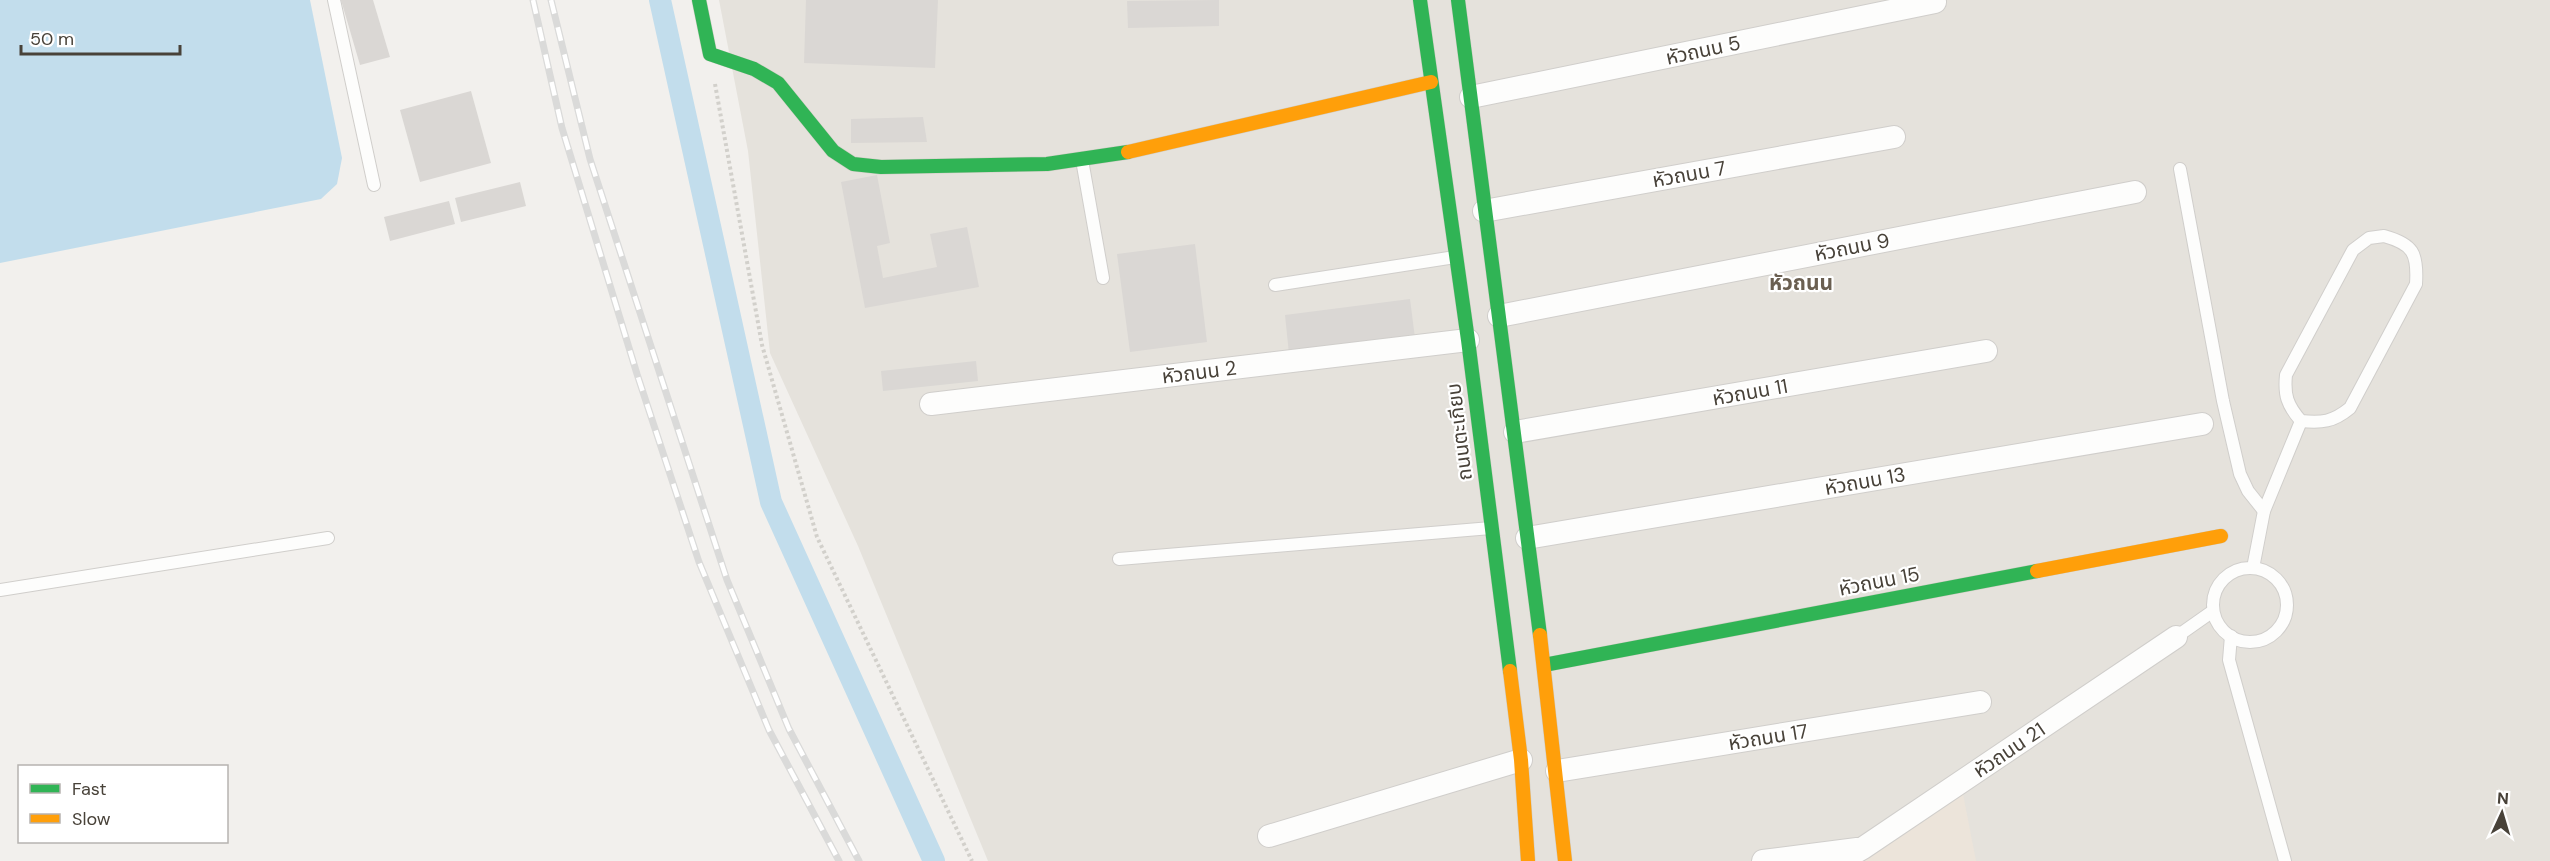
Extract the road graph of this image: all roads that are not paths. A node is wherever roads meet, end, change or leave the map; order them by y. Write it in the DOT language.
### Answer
graph roads {
  1 [pos="334,0"];
  2 [pos="699,0"];
  3 [pos="1420,0"];
  4 [pos="1458,0"];
  5 [pos="1935,2"];
  6 [pos="1431,82"];
  7 [pos="1471,101"];
  8 [pos="1435,112"];
  9 [pos="1894,137"];
  10 [pos="1082,159"];
  11 [pos="2180,169"];
  12 [pos="374,185"];
  13 [pos="2135,192"];
  14 [pos="1484,211"];
  15 [pos="1455,257"];
  16 [pos="1103,278"];
  17 [pos="1275,285"];
  18 [pos="1499,316"];
  19 [pos="1468,340"];
  20 [pos="1986,351"];
  21 [pos="931,404"];
  22 [pos="2301,421"];
  23 [pos="2202,424"];
  24 [pos="1515,432"];
  25 [pos="2264,511"];
  26 [pos="1491,528"];
  27 [pos="2221,536"];
  28 [pos="328,538"];
  29 [pos="1527,538"];
  30 [pos="1119,559"];
  31 [pos="2253,568"];
  32 [pos="0,590"];
  33 [pos="2213,611"];
  34 [pos="2231,636"];
  35 [pos="2176,637"];
  36 [pos="1544,665"];
  37 [pos="1980,702"];
  38 [pos="1521,760"];
  39 [pos="1557,771"];
  40 [pos="1269,836"];
  41 [pos="1563,840"];
  42 [pos="1527,844"];
  43 [pos="1863,848"];
  44 [pos="1528,861"];
  45 [pos="1565,861"];
  46 [pos="1763,861"];
  47 [pos="1840,861"];
  48 [pos="2285,861"];
  1 -- 12 [label="lane"];
  2 -- 10 [label="street"];
  3 -- 6 [label="street, ถนนตะเกียบ"];
  4 -- 7 [label="street"];
  5 -- 7 [label="street, หัวถนน 5"];
  6 -- 8 [label="street, ถนนตะเกียบ"];
  6 -- 10 [label="street"];
  7 -- 8 [label="street"];
  7 -- 14 [label="street"];
  8 -- 15 [label="street, ถนนตะเกียบ"];
  9 -- 14 [label="street, หัวถนน 7"];
  10 -- 16 [label="lane"];
  11 -- 25 [label="lane"];
  13 -- 18 [label="street, หัวถนน 9"];
  14 -- 18 [label="street"];
  15 -- 17 [label="lane"];
  15 -- 19 [label="street, ถนนตะเกียบ"];
  18 -- 24 [label="street"];
  19 -- 21 [label="street, หัวถนน 2"];
  19 -- 26 [label="street, ถนนตะเกียบ"];
  20 -- 24 [label="street, หัวถนน 11"];
  22 -- 22 [label="lane"];
  22 -- 25 [label="lane"];
  23 -- 29 [label="street, หัวถนน 13"];
  24 -- 29 [label="street"];
  25 -- 31 [label="lane"];
  26 -- 30 [label="lane"];
  26 -- 38 [label="street, ถนนตะเกียบ"];
  27 -- 36 [label="street, หัวถนน 15"];
  28 -- 32 [label="lane"];
  29 -- 36 [label="street"];
  31 -- 33 [label="lane"];
  31 -- 34 [label="lane"];
  33 -- 34 [label="lane"];
  33 -- 35 [label="lane"];
  34 -- 48 [label="lane"];
  35 -- 43 [label="street, หัวถนน 21"];
  36 -- 39 [label="street"];
  37 -- 39 [label="street, หัวถนน 17"];
  38 -- 40 [label="street"];
  38 -- 42 [label="street, ถนนตะเกียบ"];
  39 -- 41 [label="street"];
  41 -- 42 [label="street"];
  41 -- 45 [label="street"];
  42 -- 44 [label="street, ถนนตะเกียบ"];
  43 -- 46 [label="street"];
  43 -- 47 [label="street, หัวถนน 21"];
}
